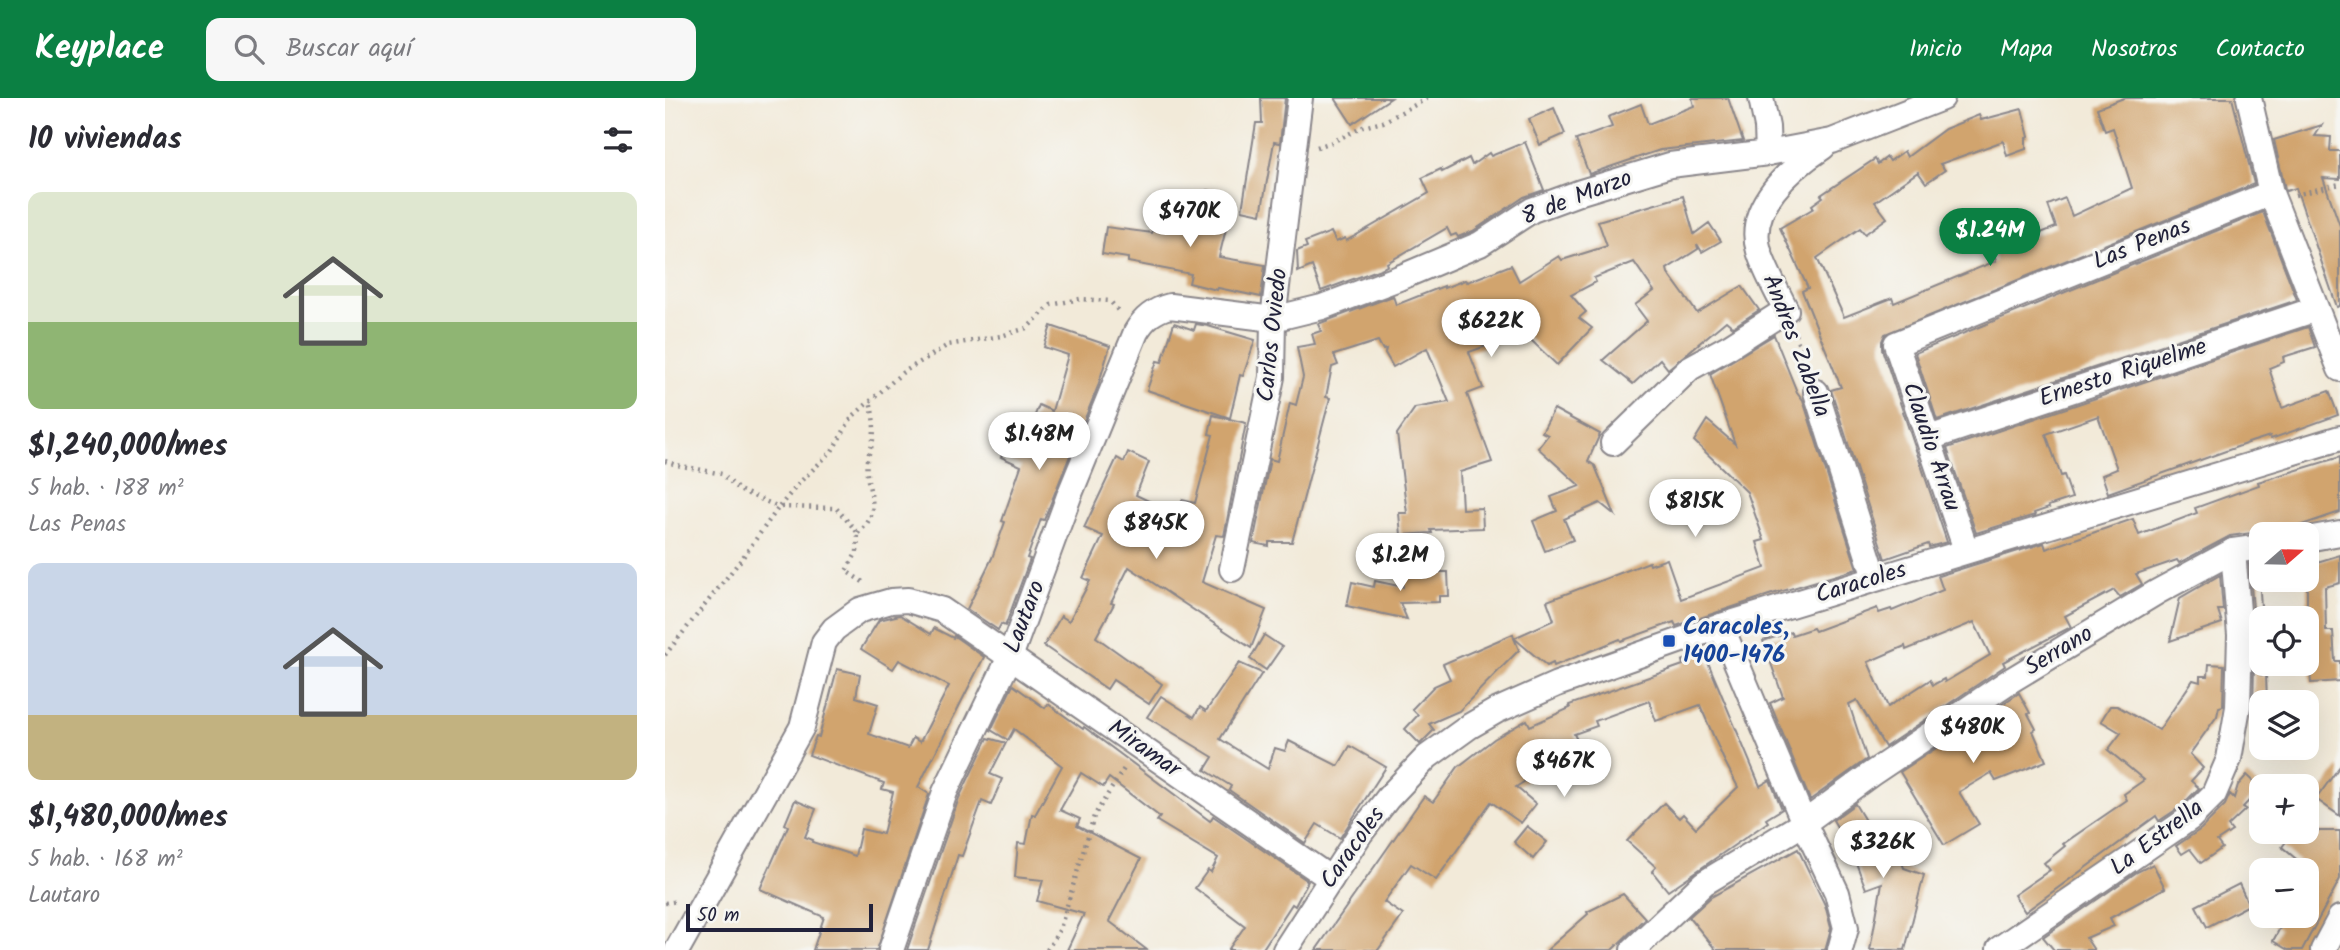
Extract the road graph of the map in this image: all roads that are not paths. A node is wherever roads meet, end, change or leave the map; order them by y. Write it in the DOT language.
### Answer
graph roads {
  1 [pos="1300,98"];
  2 [pos="1761,98"];
  3 [pos="1942,98"];
  4 [pos="2249,98"];
  5 [pos="1832,141"];
  6 [pos="1768,153"];
  7 [pos="2273,197"];
  8 [pos="1179,306"];
  9 [pos="2316,309"];
  10 [pos="1273,320"];
  11 [pos="1896,344"];
  12 [pos="2340,369"];
  13 [pos="1817,392"];
  14 [pos="1929,438"];
  15 [pos="2340,438"];
  16 [pos="1613,443"];
  17 [pos="2340,533"];
  18 [pos="2319,537"];
  19 [pos="2249,549"];
  20 [pos="1966,550"];
  21 [pos="2233,551"];
  22 [pos="1232,569"];
  23 [pos="1875,578"];
  24 [pos="1721,626"];
  25 [pos="1010,657"];
  26 [pos="1804,823"];
  27 [pos="1331,879"];
  28 [pos="2340,918"];
  29 [pos="1999,949"];
  30 [pos="677,950"];
  31 [pos="891,950"];
  32 [pos="1285,950"];
  33 [pos="1633,950"];
  34 [pos="1840,950"];
  35 [pos="2323,950"];
  1 -- 10 [label="street, Carlos Oviedo"];
  2 -- 6 [label="street"];
  3 -- 5 [label="street, 8 de Marzo"];
  4 -- 7 [label="street"];
  5 -- 6 [label="street, 8 de Marzo"];
  5 -- 16 [label="street, Andres Zabella"];
  6 -- 10 [label="street, 8 de Marzo"];
  7 -- 9 [label="street"];
  7 -- 11 [label="street, Las Penas"];
  8 -- 10 [label="street, 8 de Marzo"];
  8 -- 25 [label="street, Lautaro"];
  9 -- 12 [label="street"];
  9 -- 14 [label="street, Ernesto Riquelme"];
  10 -- 22 [label="street, Carlos Oviedo"];
  11 -- 14 [label="street, Claudio Arrau"];
  13 -- 23 [label="street, Andres Zabella"];
  14 -- 20 [label="street, Claudio Arrau"];
  15 -- 20 [label="street, Caracoles"];
  17 -- 18 [label="street"];
  19 -- 21 [label="street, Serrano"];
  20 -- 23 [label="street, Caracoles"];
  21 -- 26 [label="street, Serrano"];
  21 -- 29 [label="street, La Estrella"];
  23 -- 24 [label="street, Caracoles"];
  24 -- 26 [label="street"];
  24 -- 27 [label="street, Caracoles"];
  25 -- 27 [label="street, Miramar"];
  25 -- 30 [label="street, Miramar"];
  25 -- 31 [label="street, Lautaro"];
  26 -- 33 [label="street, Serrano"];
  26 -- 34 [label="street"];
  27 -- 32 [label="street, Caracoles"];
  28 -- 35 [label="street"];
}
